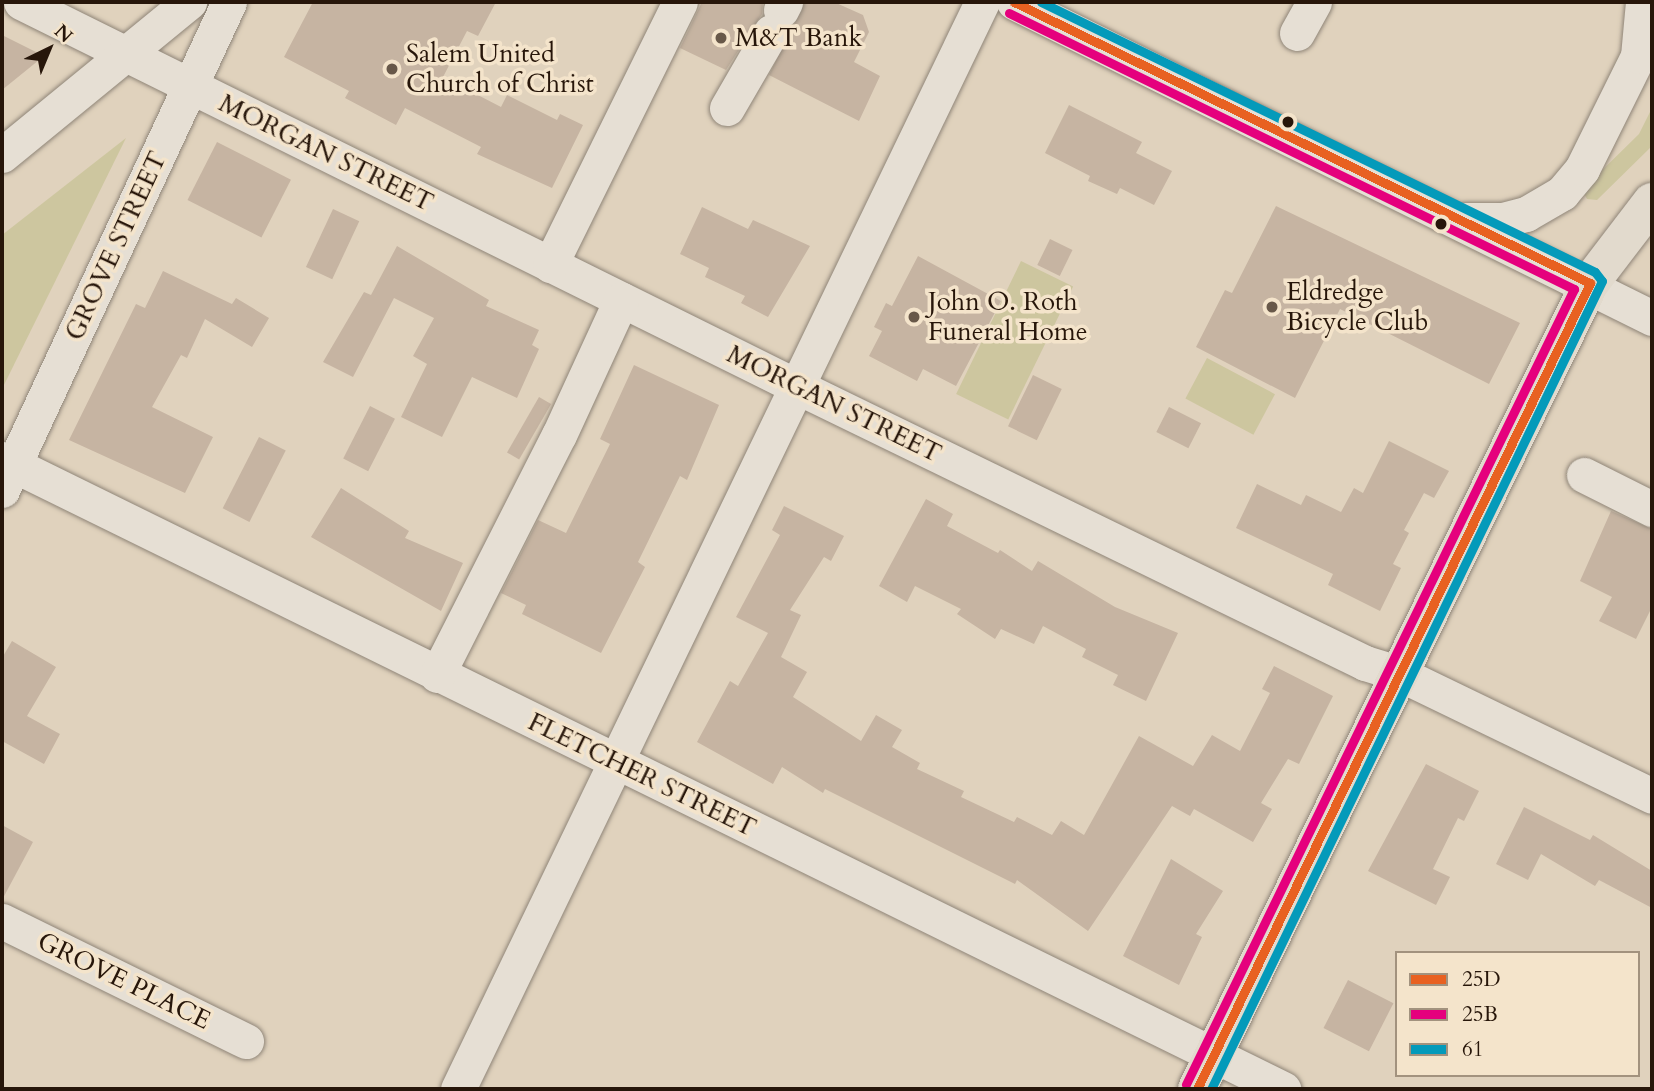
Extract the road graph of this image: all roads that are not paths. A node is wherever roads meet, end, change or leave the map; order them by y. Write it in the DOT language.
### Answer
graph roads {
  1 [pos="21,2"];
  2 [pos="189,2"];
  3 [pos="229,2"];
  4 [pos="680,2"];
  5 [pos="982,2"];
  6 [pos="1014,2"];
  7 [pos="1314,2"];
  8 [pos="1643,2"];
  9 [pos="779,15"];
  10 [pos="1297,33"];
  11 [pos="126,54"];
  12 [pos="191,85"];
  13 [pos="727,108"];
  14 [pos="2,155"];
  15 [pos="1652,201"];
  16 [pos="1459,220"];
  17 [pos="550,265"];
  18 [pos="1590,283"];
  19 [pos="621,300"];
  20 [pos="1652,318"];
  21 [pos="796,386"];
  22 [pos="6,472"];
  23 [pos="1584,475"];
  24 [pos="1652,509"];
  25 [pos="1398,673"];
  26 [pos="438,675"];
  27 [pos="615,763"];
  28 [pos="1652,796"];
  29 [pos="2,921"];
  30 [pos="246,1041"];
  31 [pos="1205,1072"];
  32 [pos="458,1089"];
  33 [pos="1283,1089"];
  1 -- 11 [label="street, MORGAN STREET"];
  2 -- 11 [label="street"];
  3 -- 12 [label="street, GROVE STREET"];
  4 -- 17 [label="street"];
  5 -- 21 [label="street"];
  6 -- 16 [label="street"];
  7 -- 10 [label="street"];
  8 -- 16 [label="street"];
  9 -- 13 [label="street"];
  11 -- 12 [label="street, MORGAN STREET"];
  11 -- 14 [label="street"];
  12 -- 17 [label="street, MORGAN STREET"];
  12 -- 22 [label="street, GROVE STREET"];
  15 -- 18 [label="main road"];
  16 -- 18 [label="street"];
  17 -- 19 [label="street, MORGAN STREET"];
  18 -- 20 [label="street"];
  18 -- 25 [label="main road"];
  19 -- 21 [label="street, MORGAN STREET"];
  19 -- 26 [label="street"];
  21 -- 25 [label="street, MORGAN STREET"];
  21 -- 27 [label="street"];
  22 -- 26 [label="street, FLETCHER STREET"];
  23 -- 24 [label="street"];
  25 -- 28 [label="street, MORGAN STREET"];
  25 -- 31 [label="main road"];
  26 -- 27 [label="street, FLETCHER STREET"];
  27 -- 31 [label="street, FLETCHER STREET"];
  27 -- 32 [label="street"];
  29 -- 30 [label="street, GROVE PLACE"];
  31 -- 33 [label="street, FLETCHER STREET"];
}
